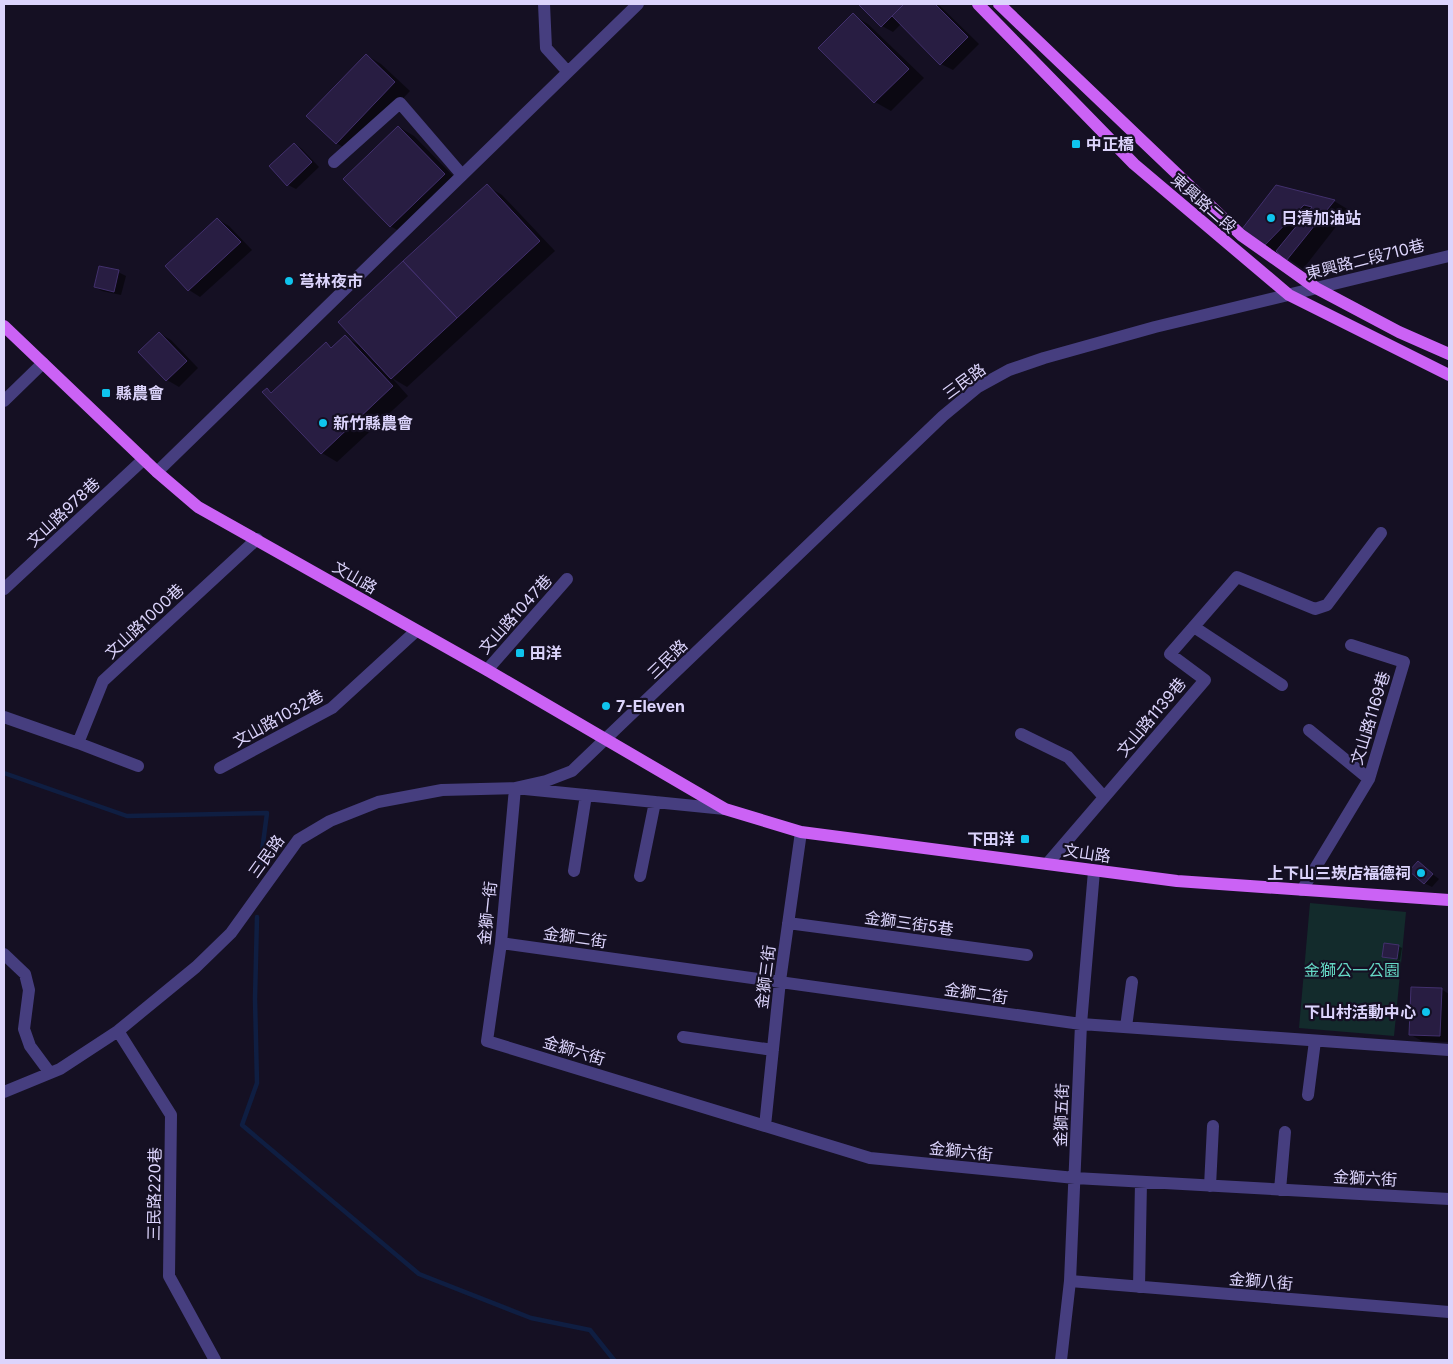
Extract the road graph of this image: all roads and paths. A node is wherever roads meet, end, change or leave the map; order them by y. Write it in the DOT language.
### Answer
graph roads {
  1 [pos="544,4"];
  2 [pos="638,4"];
  3 [pos="978,4"];
  4 [pos="999,4"];
  5 [pos="568,72"];
  6 [pos="334,162"];
  7 [pos="462,175"];
  8 [pos="1449,256"];
  9 [pos="1316,288"];
  10 [pos="1289,296"];
  11 [pos="4,326"];
  12 [pos="1449,354"];
  13 [pos="43,363"];
  14 [pos="1449,374"];
  15 [pos="4,401"];
  16 [pos="144,459"];
  17 [pos="157,472"];
  18 [pos="1381,534"];
  19 [pos="256,539"];
  20 [pos="567,580"];
  21 [pos="4,589"];
  22 [pos="1194,627"];
  23 [pos="416,631"];
  24 [pos="1351,645"];
  25 [pos="487,670"];
  26 [pos="1282,685"];
  27 [pos="4,717"];
  28 [pos="1309,730"];
  29 [pos="1021,734"];
  30 [pos="605,741"];
  31 [pos="78,742"];
  32 [pos="138,766"];
  33 [pos="220,768"];
  34 [pos="1369,779"];
  35 [pos="515,788"];
  36 [pos="586,795"];
  37 [pos="1104,797"];
  38 [pos="655,802"];
  39 [pos="726,809"];
  40 [pos="800,832"];
  41 [pos="1047,864"];
  42 [pos="1094,871"];
  43 [pos="574,872"];
  44 [pos="640,876"];
  45 [pos="1302,890"];
  46 [pos="1449,900"];
  47 [pos="788,923"];
  48 [pos="501,943"];
  49 [pos="4,954"];
  50 [pos="1027,955"];
  51 [pos="780,981"];
  52 [pos="1132,982"];
  53 [pos="1081,1024"];
  54 [pos="1126,1027"];
  55 [pos="118,1031"];
  56 [pos="683,1037"];
  57 [pos="487,1041"];
  58 [pos="1315,1041"];
  59 [pos="773,1050"];
  60 [pos="1449,1050"];
  61 [pos="50,1073"];
  62 [pos="4,1092"];
  63 [pos="1308,1095"];
  64 [pos="765,1126"];
  65 [pos="1213,1126"];
  66 [pos="1285,1132"];
  67 [pos="1075,1178"];
  68 [pos="1141,1182"];
  69 [pos="1210,1186"];
  70 [pos="1280,1190"];
  71 [pos="1449,1199"];
  72 [pos="1070,1281"];
  73 [pos="1139,1287"];
  74 [pos="1449,1312"];
  75 [pos="215,1360"];
  76 [pos="1062,1360"];
  1 -- 5 [label="street"];
  2 -- 5 [label="street"];
  3 -- 10 [label="main road, 東興路二段"];
  4 -- 9 [label="main road, 東興路二段"];
  5 -- 7 [label="street"];
  6 -- 7 [label="street"];
  7 -- 17 [label="street"];
  8 -- 9 [label="street, 東興路二段710巷"];
  9 -- 10 [label="street, 東興路二段710巷"];
  9 -- 12 [label="main road, 東興路二段"];
  10 -- 14 [label="main road, 東興路二段"];
  10 -- 30 [label="street, 三民路"];
  11 -- 13 [label="main road, 文山路"];
  13 -- 15 [label="street"];
  13 -- 16 [label="main road, 文山路"];
  16 -- 17 [label="main road, 文山路"];
  16 -- 21 [label="street, 文山路978巷"];
  17 -- 19 [label="main road, 文山路"];
  18 -- 22 [label="street, 文山路1139巷"];
  19 -- 23 [label="main road, 文山路"];
  19 -- 31 [label="street, 文山路1000巷"];
  20 -- 25 [label="street, 文山路1047巷"];
  22 -- 26 [label="street"];
  22 -- 37 [label="street, 文山路1139巷"];
  23 -- 25 [label="main road, 文山路"];
  23 -- 33 [label="street, 文山路1032巷"];
  24 -- 34 [label="street, 文山路1169巷"];
  25 -- 30 [label="main road, 文山路"];
  27 -- 31 [label="street"];
  28 -- 34 [label="street, 文山路1169巷"];
  29 -- 37 [label="street"];
  30 -- 35 [label="street, 三民路"];
  30 -- 39 [label="main road, 文山路"];
  31 -- 32 [label="street"];
  34 -- 45 [label="street, 文山路1169巷"];
  35 -- 36 [label="street, 文山路"];
  35 -- 48 [label="street, 金獅一街"];
  35 -- 55 [label="street, 三民路"];
  36 -- 38 [label="street, 文山路"];
  36 -- 43 [label="street"];
  37 -- 41 [label="street, 文山路1139巷"];
  38 -- 39 [label="street, 文山路"];
  38 -- 44 [label="street"];
  39 -- 40 [label="main road, 文山路"];
  40 -- 41 [label="main road, 文山路"];
  40 -- 47 [label="street, 金獅三街"];
  41 -- 42 [label="main road, 文山路"];
  42 -- 45 [label="main road, 文山路"];
  42 -- 53 [label="street, 金獅五街"];
  45 -- 46 [label="main road, 文山路"];
  47 -- 50 [label="street, 金獅三街5巷"];
  47 -- 51 [label="street, 金獅三街"];
  48 -- 51 [label="street, 金獅二街"];
  48 -- 57 [label="street, 金獅一街"];
  49 -- 61 [label="street"];
  51 -- 53 [label="street, 金獅二街"];
  51 -- 59 [label="street, 金獅三街"];
  52 -- 54 [label="street"];
  53 -- 54 [label="street, 金獅二街"];
  53 -- 67 [label="street, 金獅五街"];
  54 -- 58 [label="street, 金獅二街"];
  55 -- 61 [label="street, 三民路"];
  55 -- 75 [label="street, 三民路220巷"];
  56 -- 59 [label="street"];
  57 -- 64 [label="street, 金獅六街"];
  58 -- 60 [label="street, 金獅二街"];
  58 -- 63 [label="street"];
  59 -- 64 [label="street, 金獅三街"];
  61 -- 62 [label="street, 三民路"];
  64 -- 67 [label="street, 金獅六街"];
  65 -- 69 [label="street"];
  66 -- 70 [label="street"];
  67 -- 68 [label="street, 金獅六街"];
  67 -- 72 [label="street, 金獅五街"];
  68 -- 69 [label="street, 金獅六街"];
  68 -- 73 [label="street"];
  69 -- 70 [label="street, 金獅六街"];
  70 -- 71 [label="street, 金獅六街"];
  72 -- 73 [label="street, 金獅八街"];
  72 -- 76 [label="street, 金獅五街"];
  73 -- 74 [label="street, 金獅八街"];
}
